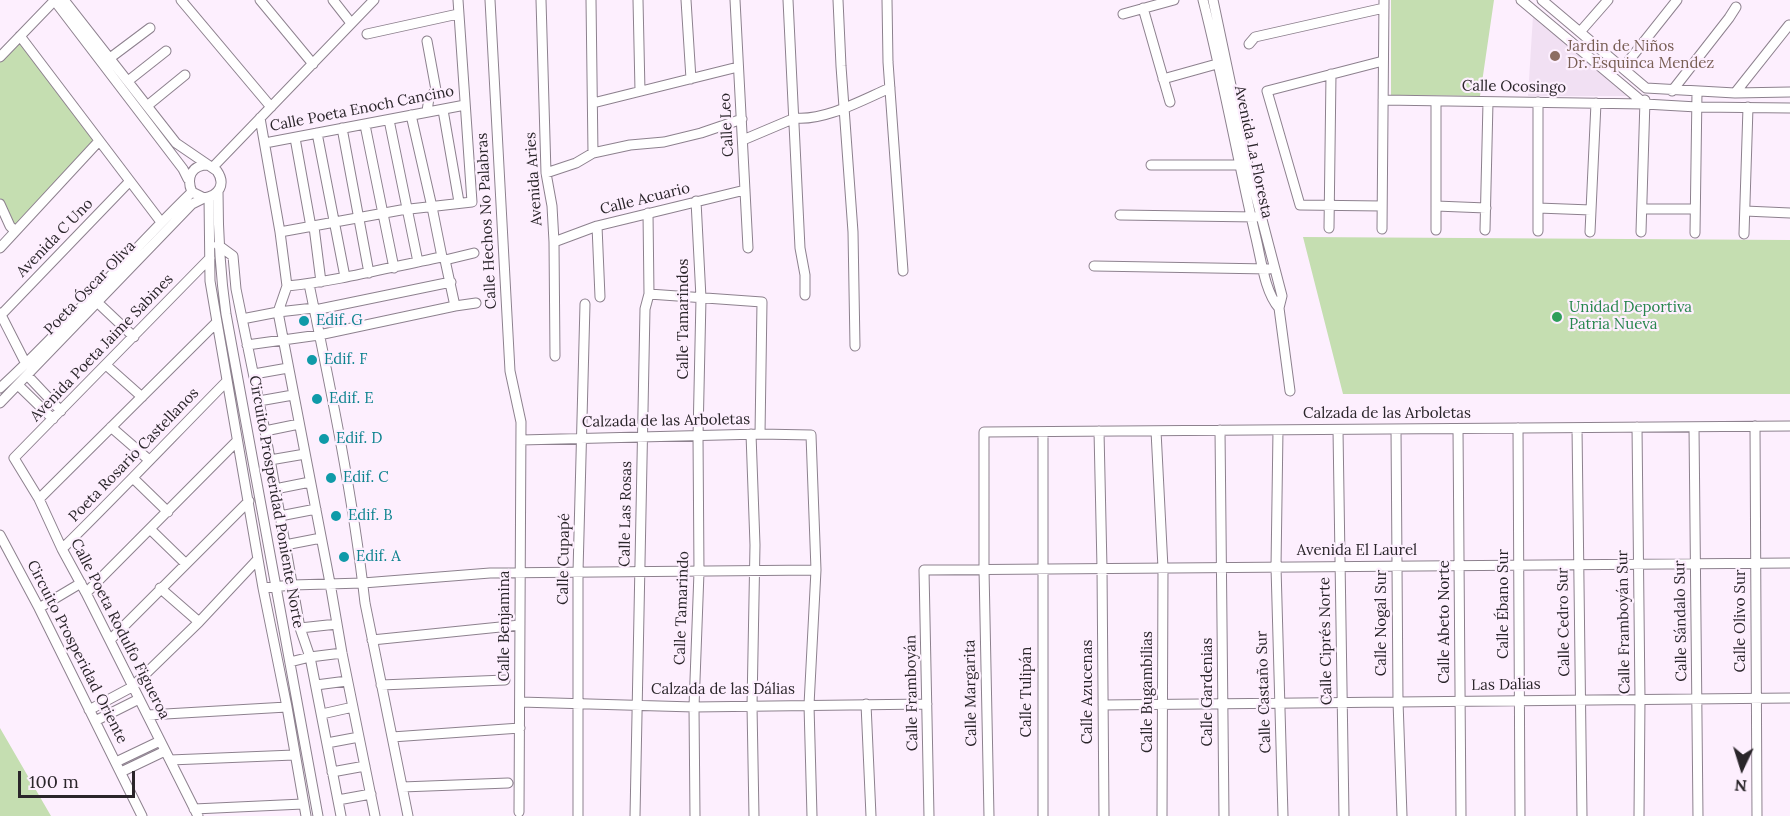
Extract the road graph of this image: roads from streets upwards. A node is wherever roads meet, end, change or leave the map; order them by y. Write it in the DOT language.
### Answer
graph roads {
  1 [pos="54,0"];
  2 [pos="64,0"];
  3 [pos="181,0"];
  4 [pos="196,0"];
  5 [pos="260,0"];
  6 [pos="333,0"];
  7 [pos="374,0"];
  8 [pos="458,0"];
  9 [pos="490,0"];
  10 [pos="541,0"];
  11 [pos="591,0"];
  12 [pos="638,0"];
  13 [pos="686,0"];
  14 [pos="735,0"];
  15 [pos="788,0"];
  16 [pos="838,0"];
  17 [pos="887,0"];
  18 [pos="1174,0"];
  19 [pos="1203,0"];
  20 [pos="1213,0"];
  21 [pos="1521,0"];
  22 [pos="1543,0"];
  23 [pos="1608,0"];
  24 [pos="1677,0"];
  25 [pos="1384,4"];
  26 [pos="1736,7"];
  27 [pos="1143,8"];
  28 [pos="188,9"];
  29 [pos="1534,11"];
  30 [pos="458,14"];
  31 [pos="1123,14"];
  32 [pos="351,23"];
  33 [pos="1789,25"];
  34 [pos="150,28"];
  35 [pos="1580,32"];
  36 [pos="367,34"];
  37 [pos="20,36"];
  38 [pos="428,41"];
  39 [pos="1249,44"];
  40 [pos="166,51"];
  41 [pos="0,57"];
  42 [pos="110,58"];
  43 [pos="1383,61"];
  44 [pos="1223,63"];
  45 [pos="313,64"];
  46 [pos="738,68"];
  47 [pos="1623,68"];
  48 [pos="1331,74"];
  49 [pos="185,75"];
  50 [pos="1163,79"];
  51 [pos="691,80"];
  52 [pos="128,81"];
  53 [pos="890,88"];
  54 [pos="1646,88"];
  55 [pos="640,91"];
  56 [pos="1672,91"];
  57 [pos="1697,92"];
  58 [pos="1790,92"];
  59 [pos="1735,93"];
  60 [pos="1383,100"];
  61 [pos="1436,101"];
  62 [pos="1170,102"];
  63 [pos="1488,102"];
  64 [pos="1538,102"];
  65 [pos="593,103"];
  66 [pos="1596,103"];
  67 [pos="1645,104"];
  68 [pos="465,105"];
  69 [pos="147,106"];
  70 [pos="271,107"];
  71 [pos="844,107"];
  72 [pos="1697,107"];
  73 [pos="1748,107"];
  74 [pos="1790,108"];
  75 [pos="443,110"];
  76 [pos="427,111"];
  77 [pos="411,115"];
  78 [pos="260,118"];
  79 [pos="795,118"];
  80 [pos="741,119"];
  81 [pos="389,120"];
  82 [pos="365,124"];
  83 [pos="342,128"];
  84 [pos="316,133"];
  85 [pos="295,138"];
  86 [pos="743,140"];
  87 [pos="99,141"];
  88 [pos="265,143"];
  89 [pos="593,153"];
  90 [pos="1151,165"];
  91 [pos="1244,165"];
  92 [pos="210,166"];
  93 [pos="546,173"];
  94 [pos="188,179"];
  95 [pos="129,182"];
  96 [pos="745,190"];
  97 [pos="218,191"];
  98 [pos="192,192"];
  99 [pos="206,198"];
  100 [pos="696,201"];
  101 [pos="459,202"];
  102 [pos="0,204"];
  103 [pos="1329,206"];
  104 [pos="1383,206"];
  105 [pos="1436,206"];
  106 [pos="432,207"];
  107 [pos="1485,208"];
  108 [pos="1538,208"];
  109 [pos="1642,209"];
  110 [pos="1695,209"];
  111 [pos="407,210"];
  112 [pos="1591,210"];
  113 [pos="1745,211"];
  114 [pos="648,213"];
  115 [pos="1790,213"];
  116 [pos="382,214"];
  117 [pos="1120,215"];
  118 [pos="1256,217"];
  119 [pos="358,219"];
  120 [pos="161,222"];
  121 [pos="335,223"];
  122 [pos="597,226"];
  123 [pos="313,227"];
  124 [pos="1329,228"];
  125 [pos="1382,229"];
  126 [pos="1436,230"];
  127 [pos="1485,230"];
  128 [pos="15,231"];
  129 [pos="1538,231"];
  130 [pos="280,232"];
  131 [pos="1590,232"];
  132 [pos="1641,232"];
  133 [pos="1695,233"];
  134 [pos="1744,234"];
  135 [pos="554,242"];
  136 [pos="218,245"];
  137 [pos="0,248"];
  138 [pos="748,248"];
  139 [pos="474,253"];
  140 [pos="210,258"];
  141 [pos="443,259"];
  142 [pos="418,262"];
  143 [pos="1094,266"];
  144 [pos="394,268"];
  145 [pos="1263,268"];
  146 [pos="1274,269"];
  147 [pos="903,271"];
  148 [pos="369,273"];
  149 [pos="345,277"];
  150 [pos="321,282"];
  151 [pos="450,282"];
  152 [pos="309,284"];
  153 [pos="287,286"];
  154 [pos="649,294"];
  155 [pos="805,295"];
  156 [pos="600,297"];
  157 [pos="701,298"];
  158 [pos="97,302"];
  159 [pos="476,303"];
  160 [pos="585,304"];
  161 [pos="455,306"];
  162 [pos="1279,308"];
  163 [pos="314,309"];
  164 [pos="278,312"];
  165 [pos="1,314"];
  166 [pos="242,319"];
  167 [pos="217,322"];
  168 [pos="319,335"];
  169 [pos="134,337"];
  170 [pos="283,339"];
  171 [pos="248,345"];
  172 [pos="855,346"];
  173 [pos="555,356"];
  174 [pos="26,364"];
  175 [pos="106,365"];
  176 [pos="288,368"];
  177 [pos="254,374"];
  178 [pos="27,375"];
  179 [pos="227,381"];
  180 [pos="18,385"];
  181 [pos="0,388"];
  182 [pos="1290,391"];
  183 [pos="293,395"];
  184 [pos="142,397"];
  185 [pos="259,401"];
  186 [pos="0,403"];
  187 [pos="61,411"];
  188 [pos="53,419"];
  189 [pos="299,424"];
  190 [pos="1755,426"];
  191 [pos="1790,426"];
  192 [pos="111,427"];
  193 [pos="1637,427"];
  194 [pos="1694,427"];
  195 [pos="1518,428"];
  196 [pos="1577,428"];
  197 [pos="1338,429"];
  198 [pos="1396,429"];
  199 [pos="1458,429"];
  200 [pos="1220,430"];
  201 [pos="1278,430"];
  202 [pos="265,431"];
  203 [pos="1099,431"];
  204 [pos="1156,431"];
  205 [pos="984,432"];
  206 [pos="1043,432"];
  207 [pos="755,434"];
  208 [pos="643,436"];
  209 [pos="698,436"];
  210 [pos="582,437"];
  211 [pos="521,440"];
  212 [pos="237,441"];
  213 [pos="305,453"];
  214 [pos="14,458"];
  215 [pos="149,460"];
  216 [pos="270,460"];
  217 [pos="134,478"];
  218 [pos="310,482"];
  219 [pos="275,489"];
  220 [pos="39,499"];
  221 [pos="249,501"];
  222 [pos="316,509"];
  223 [pos="168,512"];
  224 [pos="280,516"];
  225 [pos="150,529"];
  226 [pos="0,535"];
  227 [pos="321,538"];
  228 [pos="285,545"];
  229 [pos="62,549"];
  230 [pos="258,559"];
  231 [pos="1756,563"];
  232 [pos="1790,563"];
  233 [pos="186,564"];
  234 [pos="1638,564"];
  235 [pos="1696,564"];
  236 [pos="1519,565"];
  237 [pos="1579,565"];
  238 [pos="1340,566"];
  239 [pos="1397,566"];
  240 [pos="1460,566"];
  241 [pos="1222,567"];
  242 [pos="1276,567"];
  243 [pos="1102,568"];
  244 [pos="1163,568"];
  245 [pos="984,569"];
  246 [pos="1042,569"];
  247 [pos="816,570"];
  248 [pos="924,570"];
  249 [pos="640,571"];
  250 [pos="754,571"];
  251 [pos="520,572"];
  252 [pos="578,572"];
  253 [pos="699,572"];
  254 [pos="81,583"];
  255 [pos="330,583"];
  256 [pos="363,583"];
  257 [pos="292,585"];
  258 [pos="277,586"];
  259 [pos="160,588"];
  260 [pos="263,588"];
  261 [pos="86,592"];
  262 [pos="39,608"];
  263 [pos="199,622"];
  264 [pos="337,624"];
  265 [pos="520,625"];
  266 [pos="300,628"];
  267 [pos="110,640"];
  268 [pos="372,640"];
  269 [pos="342,653"];
  270 [pos="310,657"];
  271 [pos="290,662"];
  272 [pos="505,680"];
  273 [pos="347,681"];
  274 [pos="316,685"];
  275 [pos="381,685"];
  276 [pos="132,687"];
  277 [pos="1757,698"];
  278 [pos="1790,698"];
  279 [pos="139,699"];
  280 [pos="1640,699"];
  281 [pos="1697,699"];
  282 [pos="1519,700"];
  283 [pos="1580,700"];
  284 [pos="1398,701"];
  285 [pos="1461,701"];
  286 [pos="520,702"];
  287 [pos="1342,702"];
  288 [pos="1223,703"];
  289 [pos="1280,703"];
  290 [pos="578,704"];
  291 [pos="866,704"];
  292 [pos="927,704"];
  293 [pos="1163,704"];
  294 [pos="637,705"];
  295 [pos="808,705"];
  296 [pos="1103,705"];
  297 [pos="694,706"];
  298 [pos="752,706"];
  299 [pos="287,707"];
  300 [pos="352,707"];
  301 [pos="89,710"];
  302 [pos="322,714"];
  303 [pos="148,715"];
  304 [pos="95,721"];
  305 [pos="520,729"];
  306 [pos="359,737"];
  307 [pos="392,737"];
  308 [pos="160,741"];
  309 [pos="327,743"];
  310 [pos="165,751"];
  311 [pos="294,755"];
  312 [pos="170,760"];
  313 [pos="116,762"];
  314 [pos="365,766"];
  315 [pos="121,772"];
  316 [pos="332,772"];
  317 [pos="508,783"];
  318 [pos="402,787"];
  319 [pos="370,794"];
  320 [pos="338,800"];
  321 [pos="303,804"];
  322 [pos="196,812"];
  323 [pos="519,812"];
  324 [pos="142,816"];
  325 [pos="306,816"];
  326 [pos="318,816"];
  327 [pos="341,816"];
  328 [pos="375,816"];
  329 [pos="408,816"];
  330 [pos="578,816"];
  331 [pos="635,816"];
  332 [pos="695,816"];
  333 [pos="754,816"];
  334 [pos="812,816"];
  335 [pos="871,816"];
  336 [pos="929,816"];
  337 [pos="989,816"];
  338 [pos="1043,816"];
  339 [pos="1104,816"];
  340 [pos="1162,816"];
  341 [pos="1224,816"];
  342 [pos="1283,816"];
  343 [pos="1344,816"];
  344 [pos="1402,816"];
  345 [pos="1461,816"];
  346 [pos="1520,816"];
  347 [pos="1582,816"];
  348 [pos="1639,816"];
  349 [pos="1698,816"];
  350 [pos="1757,816"];
  1 -- 37 [label="street"];
  1 -- 94 [label="street"];
  2 -- 42 [label="street"];
  3 -- 28 [label="street"];
  4 -- 28 [label="street"];
  5 -- 45 [label="street"];
  6 -- 32 [label="street"];
  7 -- 32 [label="street"];
  8 -- 30 [label="street"];
  9 -- 211 [label="street, Calle Hechos No Palabras"];
  10 -- 93 [label="street, Avenida Aries"];
  11 -- 65 [label="street"];
  12 -- 55 [label="street"];
  13 -- 51 [label="street"];
  14 -- 46 [label="street, Calle Leo"];
  15 -- 79 [label="street"];
  16 -- 71 [label="street"];
  17 -- 53 [label="street"];
  18 -- 27 [label="street"];
  19 -- 44 [label="street, Avenida La Floresta"];
  20 -- 44 [label="street, Avenida La Floresta"];
  21 -- 29 [label="street"];
  22 -- 29 [label="street"];
  22 -- 35 [label="street"];
  23 -- 35 [label="street"];
  24 -- 47 [label="street"];
  25 -- 39 [label="street"];
  25 -- 43 [label="street"];
  26 -- 56 [label="street"];
  27 -- 31 [label="street"];
  27 -- 50 [label="street"];
  28 -- 70 [label="street"];
  29 -- 67 [label="street"];
  30 -- 36 [label="street"];
  30 -- 68 [label="street"];
  32 -- 45 [label="street"];
  33 -- 59 [label="street"];
  34 -- 42 [label="street"];
  35 -- 47 [label="street"];
  37 -- 41 [label="street"];
  37 -- 87 [label="street"];
  38 -- 76 [label="street"];
  40 -- 52 [label="street"];
  42 -- 52 [label="street"];
  43 -- 48 [label="street"];
  43 -- 60 [label="street"];
  44 -- 50 [label="street"];
  44 -- 91 [label="street, Avenida La Floresta"];
  45 -- 70 [label="street"];
  46 -- 51 [label="street"];
  46 -- 80 [label="street, Calle Leo"];
  47 -- 54 [label="street"];
  48 -- 103 [label="street"];
  48 -- 103 [label="street"];
  49 -- 69 [label="street"];
  50 -- 62 [label="street"];
  51 -- 55 [label="street"];
  52 -- 69 [label="street"];
  53 -- 71 [label="street"];
  53 -- 147 [label="street"];
  54 -- 56 [label="street"];
  54 -- 67 [label="street"];
  55 -- 65 [label="street"];
  56 -- 57 [label="street"];
  57 -- 59 [label="street"];
  57 -- 72 [label="street"];
  58 -- 59 [label="street"];
  60 -- 61 [label="street, Calle Ocosingo"];
  60 -- 104 [label="street"];
  61 -- 63 [label="street, Calle Ocosingo"];
  61 -- 105 [label="street"];
  63 -- 64 [label="street, Calle Ocosingo"];
  63 -- 107 [label="street"];
  64 -- 66 [label="street, Calle Ocosingo"];
  64 -- 108 [label="street"];
  65 -- 89 [label="street"];
  66 -- 67 [label="street, Calle Ocosingo"];
  66 -- 112 [label="street"];
  67 -- 72 [label="street, Calle Ocosingo"];
  67 -- 109 [label="street"];
  68 -- 75 [label="street, Calle Poeta Enoch Cancino"];
  68 -- 101 [label="street"];
  69 -- 92 [label="street"];
  70 -- 78 [label="street"];
  71 -- 79 [label="street"];
  71 -- 172 [label="street"];
  72 -- 73 [label="street, Calle Ocosingo"];
  72 -- 110 [label="street"];
  73 -- 74 [label="street, Calle Ocosingo"];
  73 -- 113 [label="street"];
  75 -- 76 [label="street, Calle Poeta Enoch Cancino"];
  75 -- 101 [label="street"];
  76 -- 77 [label="street, Calle Poeta Enoch Cancino"];
  77 -- 81 [label="street, Calle Poeta Enoch Cancino"];
  77 -- 106 [label="street"];
  78 -- 88 [label="street"];
  78 -- 92 [label="street"];
  79 -- 86 [label="street"];
  79 -- 155 [label="street"];
  80 -- 86 [label="street, Calle Leo"];
  80 -- 89 [label="street"];
  81 -- 82 [label="street, Calle Poeta Enoch Cancino"];
  81 -- 111 [label="street"];
  82 -- 83 [label="street, Calle Poeta Enoch Cancino"];
  82 -- 116 [label="street"];
  83 -- 84 [label="street, Calle Poeta Enoch Cancino"];
  83 -- 119 [label="street"];
  84 -- 85 [label="street, Calle Poeta Enoch Cancino"];
  84 -- 121 [label="street"];
  85 -- 88 [label="street, Calle Poeta Enoch Cancino"];
  85 -- 123 [label="street"];
  86 -- 96 [label="street, Calle Leo"];
  87 -- 95 [label="street"];
  87 -- 128 [label="street"];
  88 -- 130 [label="street"];
  89 -- 93 [label="street"];
  90 -- 91 [label="street"];
  91 -- 118 [label="street, Avenida La Floresta"];
  92 -- 94 [label="street"];
  92 -- 97 [label="street"];
  93 -- 135 [label="street, Avenida Aries"];
  94 -- 98 [label="street"];
  95 -- 120 [label="street"];
  95 -- 165 [label="street, Avenida C Uno"];
  96 -- 100 [label="street, Calle Acuario"];
  96 -- 138 [label="street, Calle Leo"];
  97 -- 99 [label="street"];
  97 -- 136 [label="street, Circuito Prosperidad Poniente Norte"];
  98 -- 99 [label="street"];
  98 -- 120 [label="street, Poeta Óscar Oliva"];
  99 -- 140 [label="street, Circuito Prosperidad Poniente Norte"];
  99 -- 158 [label="street, Poeta Óscar Oliva"];
  100 -- 114 [label="street, Calle Acuario"];
  100 -- 157 [label="street, Calle Tamarindos"];
  101 -- 106 [label="street"];
  102 -- 128 [label="street"];
  103 -- 104 [label="street"];
  103 -- 124 [label="street"];
  104 -- 125 [label="street"];
  105 -- 107 [label="street"];
  105 -- 126 [label="street"];
  106 -- 111 [label="street"];
  106 -- 141 [label="street"];
  107 -- 127 [label="street"];
  108 -- 112 [label="street"];
  108 -- 129 [label="street"];
  109 -- 110 [label="street"];
  109 -- 132 [label="street"];
  110 -- 133 [label="street"];
  111 -- 116 [label="street"];
  111 -- 142 [label="street"];
  112 -- 131 [label="street"];
  113 -- 115 [label="street"];
  113 -- 134 [label="street"];
  114 -- 122 [label="street, Calle Acuario"];
  114 -- 154 [label="street, Calle Las Rosas"];
  116 -- 119 [label="street"];
  116 -- 144 [label="street"];
  117 -- 118 [label="street"];
  118 -- 145 [label="street, Avenida La Floresta"];
  118 -- 146 [label="street, Avenida La Floresta"];
  119 -- 121 [label="street"];
  119 -- 148 [label="street"];
  120 -- 174 [label="street, Poeta Óscar Oliva"];
  121 -- 123 [label="street"];
  121 -- 149 [label="street"];
  122 -- 135 [label="street, Calle Acuario"];
  122 -- 156 [label="street"];
  123 -- 130 [label="street"];
  123 -- 150 [label="street"];
  128 -- 137 [label="street"];
  130 -- 153 [label="street"];
  135 -- 173 [label="street, Avenida Aries"];
  136 -- 166 [label="street"];
  136 -- 258 [label="street, Circuito Prosperidad Poniente Norte"];
  139 -- 141 [label="street"];
  140 -- 167 [label="street, Circuito Prosperidad Poniente Norte"];
  140 -- 169 [label="street, Avenida Poeta Jaime Sabines"];
  141 -- 142 [label="street"];
  141 -- 151 [label="street"];
  142 -- 144 [label="street"];
  143 -- 145 [label="street"];
  144 -- 148 [label="street"];
  145 -- 146 [label="street"];
  145 -- 162 [label="street, Avenida La Floresta"];
  146 -- 162 [label="street, Avenida La Floresta"];
  148 -- 149 [label="street"];
  149 -- 150 [label="street"];
  150 -- 152 [label="street"];
  151 -- 161 [label="street"];
  151 -- 163 [label="street"];
  152 -- 153 [label="street"];
  152 -- 163 [label="street"];
  153 -- 164 [label="street"];
  154 -- 157 [label="street"];
  154 -- 208 [label="street, Calle Las Rosas"];
  157 -- 207 [label="street"];
  157 -- 209 [label="street, Calle Tamarindos"];
  158 -- 169 [label="street"];
  158 -- 178 [label="street, Poeta Óscar Oliva"];
  159 -- 161 [label="street"];
  160 -- 210 [label="street, Calle Cupapé"];
  161 -- 168 [label="street"];
  162 -- 182 [label="street, Avenida La Floresta"];
  163 -- 164 [label="street"];
  163 -- 168 [label="street"];
  164 -- 166 [label="street"];
  164 -- 170 [label="street"];
  165 -- 174 [label="street"];
  166 -- 171 [label="street"];
  167 -- 179 [label="street, Circuito Prosperidad Poniente Norte"];
  167 -- 184 [label="street"];
  168 -- 170 [label="street"];
  168 -- 256 [label="street"];
  169 -- 175 [label="street, Avenida Poeta Jaime Sabines"];
  170 -- 171 [label="street"];
  170 -- 176 [label="street"];
  171 -- 177 [label="street"];
  174 -- 181 [label="street, Poeta Óscar Oliva"];
  175 -- 184 [label="street"];
  175 -- 187 [label="street, Avenida Poeta Jaime Sabines"];
  176 -- 177 [label="street"];
  176 -- 183 [label="street"];
  177 -- 185 [label="street"];
  178 -- 180 [label="street, Poeta Óscar Oliva"];
  178 -- 187 [label="street"];
  179 -- 212 [label="street, Circuito Prosperidad Poniente Norte"];
  179 -- 215 [label="street, Poeta Rosario Castellanos"];
  180 -- 186 [label="street, Poeta Óscar Oliva"];
  180 -- 188 [label="street"];
  183 -- 185 [label="street"];
  183 -- 189 [label="street"];
  184 -- 192 [label="street"];
  185 -- 202 [label="street"];
  187 -- 188 [label="street, Avenida Poeta Jaime Sabines"];
  188 -- 214 [label="street, Avenida Poeta Jaime Sabines"];
  189 -- 202 [label="street"];
  189 -- 213 [label="street"];
  190 -- 191 [label="street, Calzada de las Arboletas"];
  190 -- 194 [label="street, Calzada de las Arboletas"];
  190 -- 231 [label="street, Calle Olivo Sur"];
  192 -- 215 [label="street"];
  192 -- 220 [label="street"];
  193 -- 194 [label="street, Calzada de las Arboletas"];
  193 -- 196 [label="street, Calzada de las Arboletas"];
  193 -- 234 [label="street, Calle Framboyán Sur"];
  194 -- 235 [label="street, Calle Sándalo Sur"];
  195 -- 196 [label="street, Calzada de las Arboletas"];
  195 -- 199 [label="street, Calzada de las Arboletas"];
  195 -- 236 [label="street, Calle Ébano Sur"];
  196 -- 237 [label="street, Calle Cedro Sur"];
  197 -- 198 [label="street, Calzada de las Arboletas"];
  197 -- 201 [label="street, Calzada de las Arboletas"];
  197 -- 238 [label="street, Calle Ciprés Norte"];
  198 -- 199 [label="street, Calzada de las Arboletas"];
  198 -- 239 [label="street, Calle Nogal Sur"];
  199 -- 240 [label="street, Calle Abeto Norte"];
  200 -- 201 [label="street, Calzada de las Arboletas"];
  200 -- 204 [label="street, Calzada de las Arboletas"];
  200 -- 241 [label="street, Calle Gardenias"];
  201 -- 242 [label="street, Calle Castaño Sur"];
  202 -- 216 [label="street"];
  203 -- 204 [label="street, Calzada de las Arboletas"];
  203 -- 206 [label="street, Calzada de las Arboletas"];
  203 -- 243 [label="street, Calle Azucenas"];
  204 -- 244 [label="street, Calle Bugambilias"];
  205 -- 206 [label="street, Calzada de las Arboletas"];
  205 -- 245 [label="street, Calle Margarita"];
  206 -- 246 [label="street, Calle Tulipán"];
  207 -- 209 [label="street, Calzada de las Arboletas"];
  207 -- 247 [label="street, Calzada de las Arboletas"];
  207 -- 250 [label="street"];
  208 -- 209 [label="street, Calzada de las Arboletas"];
  208 -- 210 [label="street, Calzada de las Arboletas"];
  208 -- 249 [label="street, Calle Las Rosas"];
  209 -- 253 [label="street, Calle Tamarindo"];
  210 -- 211 [label="street, Calzada de las Arboletas"];
  210 -- 252 [label="street, Calle Cupapé"];
  211 -- 251 [label="street, Calle Benjamina"];
  212 -- 221 [label="street, Circuito Prosperidad Poniente Norte"];
  212 -- 223 [label="street"];
  213 -- 216 [label="street"];
  213 -- 218 [label="street"];
  214 -- 220 [label="street, Calle Poeta Rodulfo Figueroa"];
  215 -- 217 [label="street, Poeta Rosario Castellanos"];
  216 -- 219 [label="street"];
  217 -- 223 [label="street"];
  217 -- 229 [label="street, Poeta Rosario Castellanos"];
  218 -- 219 [label="street"];
  218 -- 222 [label="street"];
  219 -- 224 [label="street"];
  220 -- 229 [label="street, Calle Poeta Rodulfo Figueroa"];
  221 -- 230 [label="street, Circuito Prosperidad Poniente Norte"];
  221 -- 233 [label="street"];
  222 -- 224 [label="street"];
  222 -- 227 [label="street"];
  223 -- 225 [label="street"];
  224 -- 228 [label="street"];
  225 -- 233 [label="street"];
  225 -- 261 [label="street"];
  226 -- 262 [label="street, Circuito Prosperidad Oriente"];
  227 -- 228 [label="street"];
  227 -- 255 [label="street"];
  228 -- 257 [label="street"];
  229 -- 254 [label="street, Calle Poeta Rodulfo Figueroa"];
  230 -- 260 [label="street, Circuito Prosperidad Poniente Norte"];
  230 -- 263 [label="street"];
  231 -- 232 [label="street, Avenida El Laurel"];
  231 -- 235 [label="street, Avenida El Laurel"];
  231 -- 277 [label="street, Calle Olivo Sur"];
  233 -- 259 [label="street"];
  234 -- 235 [label="street, Avenida El Laurel"];
  234 -- 237 [label="street, Avenida El Laurel"];
  234 -- 280 [label="street, Calle Framboyán Sur"];
  235 -- 281 [label="street, Calle Sándalo Sur"];
  236 -- 237 [label="street, Avenida El Laurel"];
  236 -- 240 [label="street, Avenida El Laurel"];
  236 -- 282 [label="street, Calle Ébano Sur"];
  237 -- 283 [label="street, Calle Cedro Sur"];
  238 -- 239 [label="street, Avenida El Laurel"];
  238 -- 242 [label="street, Avenida El Laurel"];
  238 -- 287 [label="street, Calle Ciprés Norte"];
  239 -- 240 [label="street, Avenida El Laurel"];
  239 -- 284 [label="street, Calle Nogal Sur"];
  240 -- 285 [label="street, Calle Abeto Norte"];
  241 -- 242 [label="street, Avenida El Laurel"];
  241 -- 244 [label="street, Avenida El Laurel"];
  241 -- 288 [label="street, Calle Gardenias"];
  242 -- 289 [label="street, Calle Castaño Sur"];
  243 -- 244 [label="street, Avenida El Laurel"];
  243 -- 246 [label="street, Avenida El Laurel"];
  243 -- 296 [label="street, Calle Azucenas"];
  244 -- 293 [label="street, Calle Bugambilias"];
  245 -- 246 [label="street, Avenida El Laurel"];
  245 -- 248 [label="street, Avenida El Laurel"];
  245 -- 337 [label="street, Calle Margarita"];
  246 -- 338 [label="street, Calle Tulipán"];
  247 -- 250 [label="street"];
  247 -- 295 [label="street"];
  248 -- 292 [label="street, Calle Framboyán"];
  249 -- 252 [label="street"];
  249 -- 253 [label="street"];
  249 -- 294 [label="street, Calle Las Rosas"];
  250 -- 253 [label="street"];
  250 -- 298 [label="street"];
  251 -- 252 [label="street"];
  251 -- 256 [label="street"];
  251 -- 265 [label="street, Calle Benjamina"];
  252 -- 290 [label="street, Calle Cupapé"];
  253 -- 297 [label="street, Calle Tamarindo"];
  254 -- 261 [label="street, Calle Poeta Rodulfo Figueroa"];
  254 -- 262 [label="street"];
  255 -- 256 [label="street"];
  255 -- 257 [label="street"];
  255 -- 264 [label="street"];
  256 -- 268 [label="street"];
  257 -- 258 [label="street"];
  257 -- 266 [label="street"];
  258 -- 260 [label="street"];
  258 -- 271 [label="street, Circuito Prosperidad Poniente Norte"];
  259 -- 263 [label="street"];
  259 -- 267 [label="street"];
  260 -- 299 [label="street, Circuito Prosperidad Poniente Norte"];
  261 -- 267 [label="street, Calle Poeta Rodulfo Figueroa"];
  262 -- 301 [label="street, Circuito Prosperidad Oriente"];
  263 -- 276 [label="street"];
  264 -- 266 [label="street"];
  264 -- 269 [label="street"];
  265 -- 268 [label="street"];
  265 -- 286 [label="street, Calle Benjamina"];
  266 -- 270 [label="street"];
  267 -- 276 [label="street, Calle Poeta Rodulfo Figueroa"];
  268 -- 275 [label="street"];
  269 -- 270 [label="street"];
  269 -- 273 [label="street"];
  270 -- 271 [label="street"];
  270 -- 274 [label="street"];
  271 -- 326 [label="street, Circuito Prosperidad Poniente Norte"];
  272 -- 275 [label="street"];
  273 -- 274 [label="street"];
  273 -- 300 [label="street"];
  274 -- 302 [label="street"];
  275 -- 307 [label="street"];
  276 -- 279 [label="street, Calle Poeta Rodulfo Figueroa"];
  276 -- 301 [label="street"];
  277 -- 278 [label="street, Las Dalias"];
  277 -- 281 [label="street, Las Dalias"];
  277 -- 350 [label="street, Calle Olivo Sur"];
  279 -- 303 [label="street, Calle Poeta Rodulfo Figueroa"];
  279 -- 304 [label="street"];
  280 -- 281 [label="street, Las Dalias"];
  280 -- 283 [label="street, Las Dalias"];
  280 -- 348 [label="street, Calle Framboyán Sur"];
  281 -- 349 [label="street, Calle Sándalo Sur"];
  282 -- 283 [label="street, Las Dalias"];
  282 -- 285 [label="street, Las Dalias"];
  282 -- 346 [label="street, Calle Ébano Sur"];
  283 -- 347 [label="street, Calle Cedro Sur"];
  284 -- 285 [label="street, Las Dalias"];
  284 -- 287 [label="street, Las Dalias"];
  284 -- 344 [label="street, Calle Nogal Sur"];
  285 -- 345 [label="street, Calle Abeto Norte"];
  286 -- 290 [label="street, Calzada de las Dálias"];
  286 -- 305 [label="street, Calle Benjamina"];
  287 -- 289 [label="street, Las Dalias"];
  287 -- 343 [label="street, Calle Ciprés Norte"];
  288 -- 289 [label="street, Las Dalias"];
  288 -- 293 [label="street, Las Dalias"];
  288 -- 341 [label="street, Calle Gardenias"];
  289 -- 342 [label="street, Calle Castaño Sur"];
  290 -- 294 [label="street, Calzada de las Dálias"];
  290 -- 330 [label="street, Calle Cupapé"];
  291 -- 292 [label="street, Calzada de las Dálias"];
  291 -- 295 [label="street, Calzada de las Dálias"];
  291 -- 335 [label="street"];
  292 -- 336 [label="street, Calle Framboyán"];
  293 -- 296 [label="street, Las Dalias"];
  293 -- 340 [label="street, Calle Bugambilias"];
  294 -- 297 [label="street, Calzada de las Dálias"];
  294 -- 331 [label="street, Calle Las Rosas"];
  295 -- 298 [label="street, Calzada de las Dálias"];
  295 -- 334 [label="street"];
  296 -- 339 [label="street, Calle Azucenas"];
  297 -- 298 [label="street, Calzada de las Dálias"];
  297 -- 332 [label="street, Calle Tamarindo"];
  298 -- 333 [label="street"];
  299 -- 303 [label="street"];
  299 -- 311 [label="street, Circuito Prosperidad Poniente Norte"];
  300 -- 302 [label="street"];
  300 -- 306 [label="street"];
  301 -- 304 [label="street, Circuito Prosperidad Oriente"];
  302 -- 309 [label="street"];
  303 -- 308 [label="street, Calle Poeta Rodulfo Figueroa"];
  304 -- 313 [label="street, Circuito Prosperidad Oriente"];
  305 -- 307 [label="street"];
  305 -- 323 [label="street, Calle Benjamina"];
  306 -- 309 [label="street"];
  306 -- 314 [label="street"];
  307 -- 318 [label="street"];
  308 -- 310 [label="street, Calle Poeta Rodulfo Figueroa"];
  308 -- 313 [label="street"];
  309 -- 316 [label="street"];
  310 -- 312 [label="street, Calle Poeta Rodulfo Figueroa"];
  310 -- 315 [label="street"];
  311 -- 312 [label="street"];
  311 -- 321 [label="street, Circuito Prosperidad Poniente Norte"];
  312 -- 322 [label="street, Calle Poeta Rodulfo Figueroa"];
  313 -- 315 [label="street, Circuito Prosperidad Oriente"];
  314 -- 316 [label="street"];
  314 -- 319 [label="street"];
  315 -- 324 [label="street, Circuito Prosperidad Oriente"];
  316 -- 320 [label="street"];
  317 -- 318 [label="street"];
  318 -- 329 [label="street"];
  319 -- 320 [label="street"];
  319 -- 328 [label="street"];
  320 -- 327 [label="street"];
  321 -- 322 [label="street"];
  321 -- 325 [label="street, Circuito Prosperidad Poniente Norte"];
}
